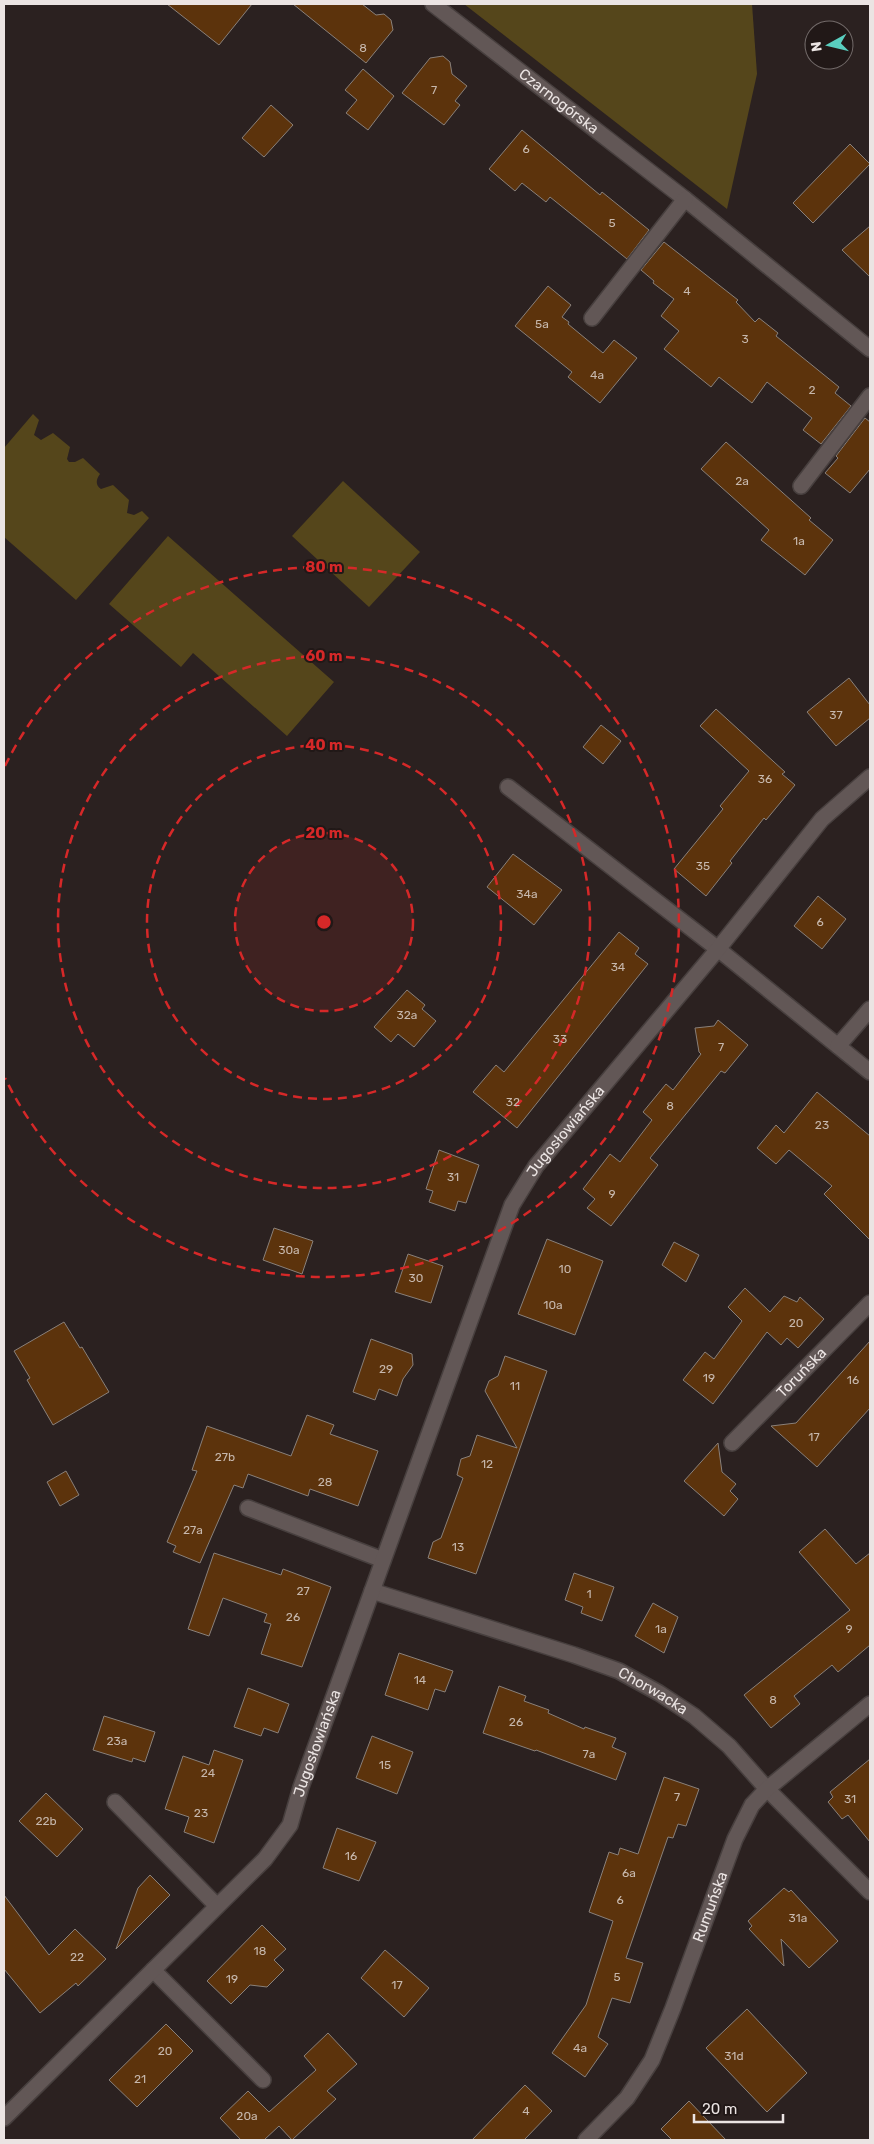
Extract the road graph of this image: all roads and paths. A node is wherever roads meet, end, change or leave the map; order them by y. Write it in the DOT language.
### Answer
graph roads {
  1 [pos="433,4"];
  2 [pos="684,199"];
  3 [pos="592,318"];
  4 [pos="870,349"];
  5 [pos="870,396"];
  6 [pos="801,486"];
  7 [pos="870,777"];
  8 [pos="508,787"];
  9 [pos="718,949"];
  10 [pos="870,1009"];
  11 [pos="838,1046"];
  12 [pos="870,1072"];
  13 [pos="870,1303"];
  14 [pos="732,1443"];
  15 [pos="248,1508"];
  16 [pos="383,1560"];
  17 [pos="372,1591"];
  18 [pos="870,1704"];
  19 [pos="767,1788"];
  20 [pos="116,1802"];
  21 [pos="870,1892"];
  22 [pos="217,1906"];
  23 [pos="153,1970"];
  24 [pos="263,2080"];
  25 [pos="4,2118"];
  26 [pos="586,2140"];
  1 -- 2 [label="street, Czarnogórska"];
  2 -- 3 [label="street"];
  2 -- 4 [label="street, Czarnogórska"];
  5 -- 6 [label="street"];
  7 -- 9 [label="street, Jugosłowiańska"];
  8 -- 9 [label="street"];
  9 -- 11 [label="street"];
  9 -- 16 [label="street, Jugosłowiańska"];
  10 -- 11 [label="street"];
  11 -- 12 [label="street"];
  13 -- 14 [label="street, Toruńska"];
  15 -- 16 [label="street"];
  16 -- 17 [label="street, Jugosłowiańska"];
  17 -- 19 [label="street, Chorwacka"];
  17 -- 22 [label="street, Jugosłowiańska"];
  18 -- 19 [label="street, Rumuńska"];
  19 -- 21 [label="street, Chorwacka"];
  19 -- 26 [label="street, Rumuńska"];
  20 -- 22 [label="street"];
  22 -- 23 [label="street, Jugosłowiańska"];
  23 -- 24 [label="street"];
  23 -- 25 [label="street, Jugosłowiańska"];
}
